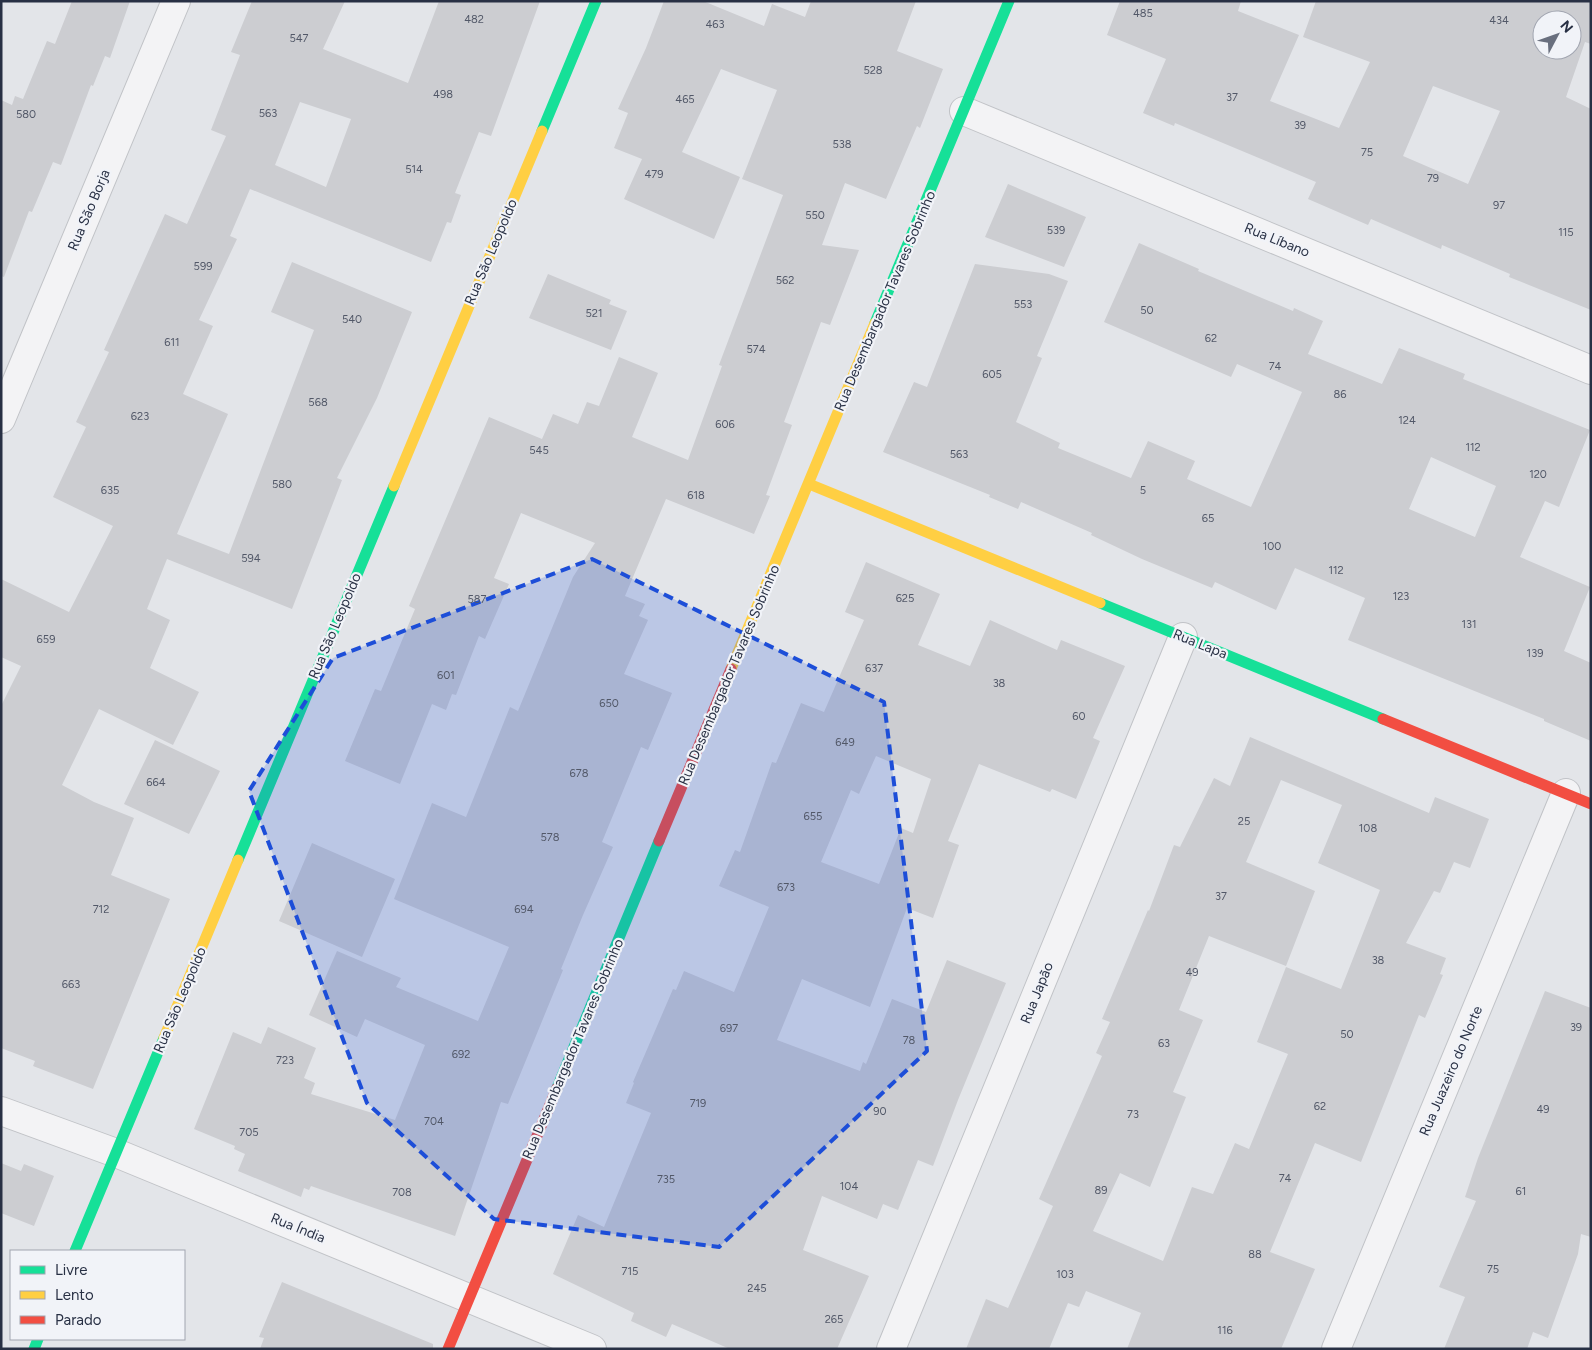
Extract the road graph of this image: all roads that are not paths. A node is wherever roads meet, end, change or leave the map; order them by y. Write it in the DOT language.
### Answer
graph roads {
  1 [pos="176,1"];
  2 [pos="596,1"];
  3 [pos="1009,1"];
  4 [pos="964,111"];
  5 [pos="1591,370"];
  6 [pos="1,418"];
  7 [pos="809,484"];
  8 [pos="1184,637"];
  9 [pos="1566,793"];
  10 [pos="1591,804"];
  11 [pos="1,1111"];
  12 [pos="116,1153"];
  13 [pos="75,1250"];
  14 [pos="469,1298"];
  15 [pos="448,1349"];
  16 [pos="592,1349"];
  17 [pos="891,1349"];
  18 [pos="1336,1349"];
  1 -- 6 [label="street, Rua São Borja"];
  2 -- 12 [label="street, Rua São Leopoldo"];
  3 -- 4 [label="street, Rua Desembargador Tavares Sobrinho"];
  4 -- 5 [label="street, Rua Líbano"];
  4 -- 7 [label="street, Rua Desembargador Tavares Sobrinho"];
  7 -- 8 [label="street, Rua Lapa"];
  7 -- 14 [label="street, Rua Desembargador Tavares Sobrinho"];
  8 -- 9 [label="street, Rua Lapa"];
  8 -- 17 [label="street, Rua Japão"];
  9 -- 10 [label="street, Rua Lapa"];
  9 -- 18 [label="street, Rua Juazeiro do Norte"];
  11 -- 12 [label="street, Rua Índia"];
  12 -- 13 [label="street, Rua São Leopoldo"];
  12 -- 14 [label="street, Rua Índia"];
  14 -- 15 [label="street, Rua Desembargador Tavares Sobrinho"];
  14 -- 16 [label="street, Rua Índia"];
}
